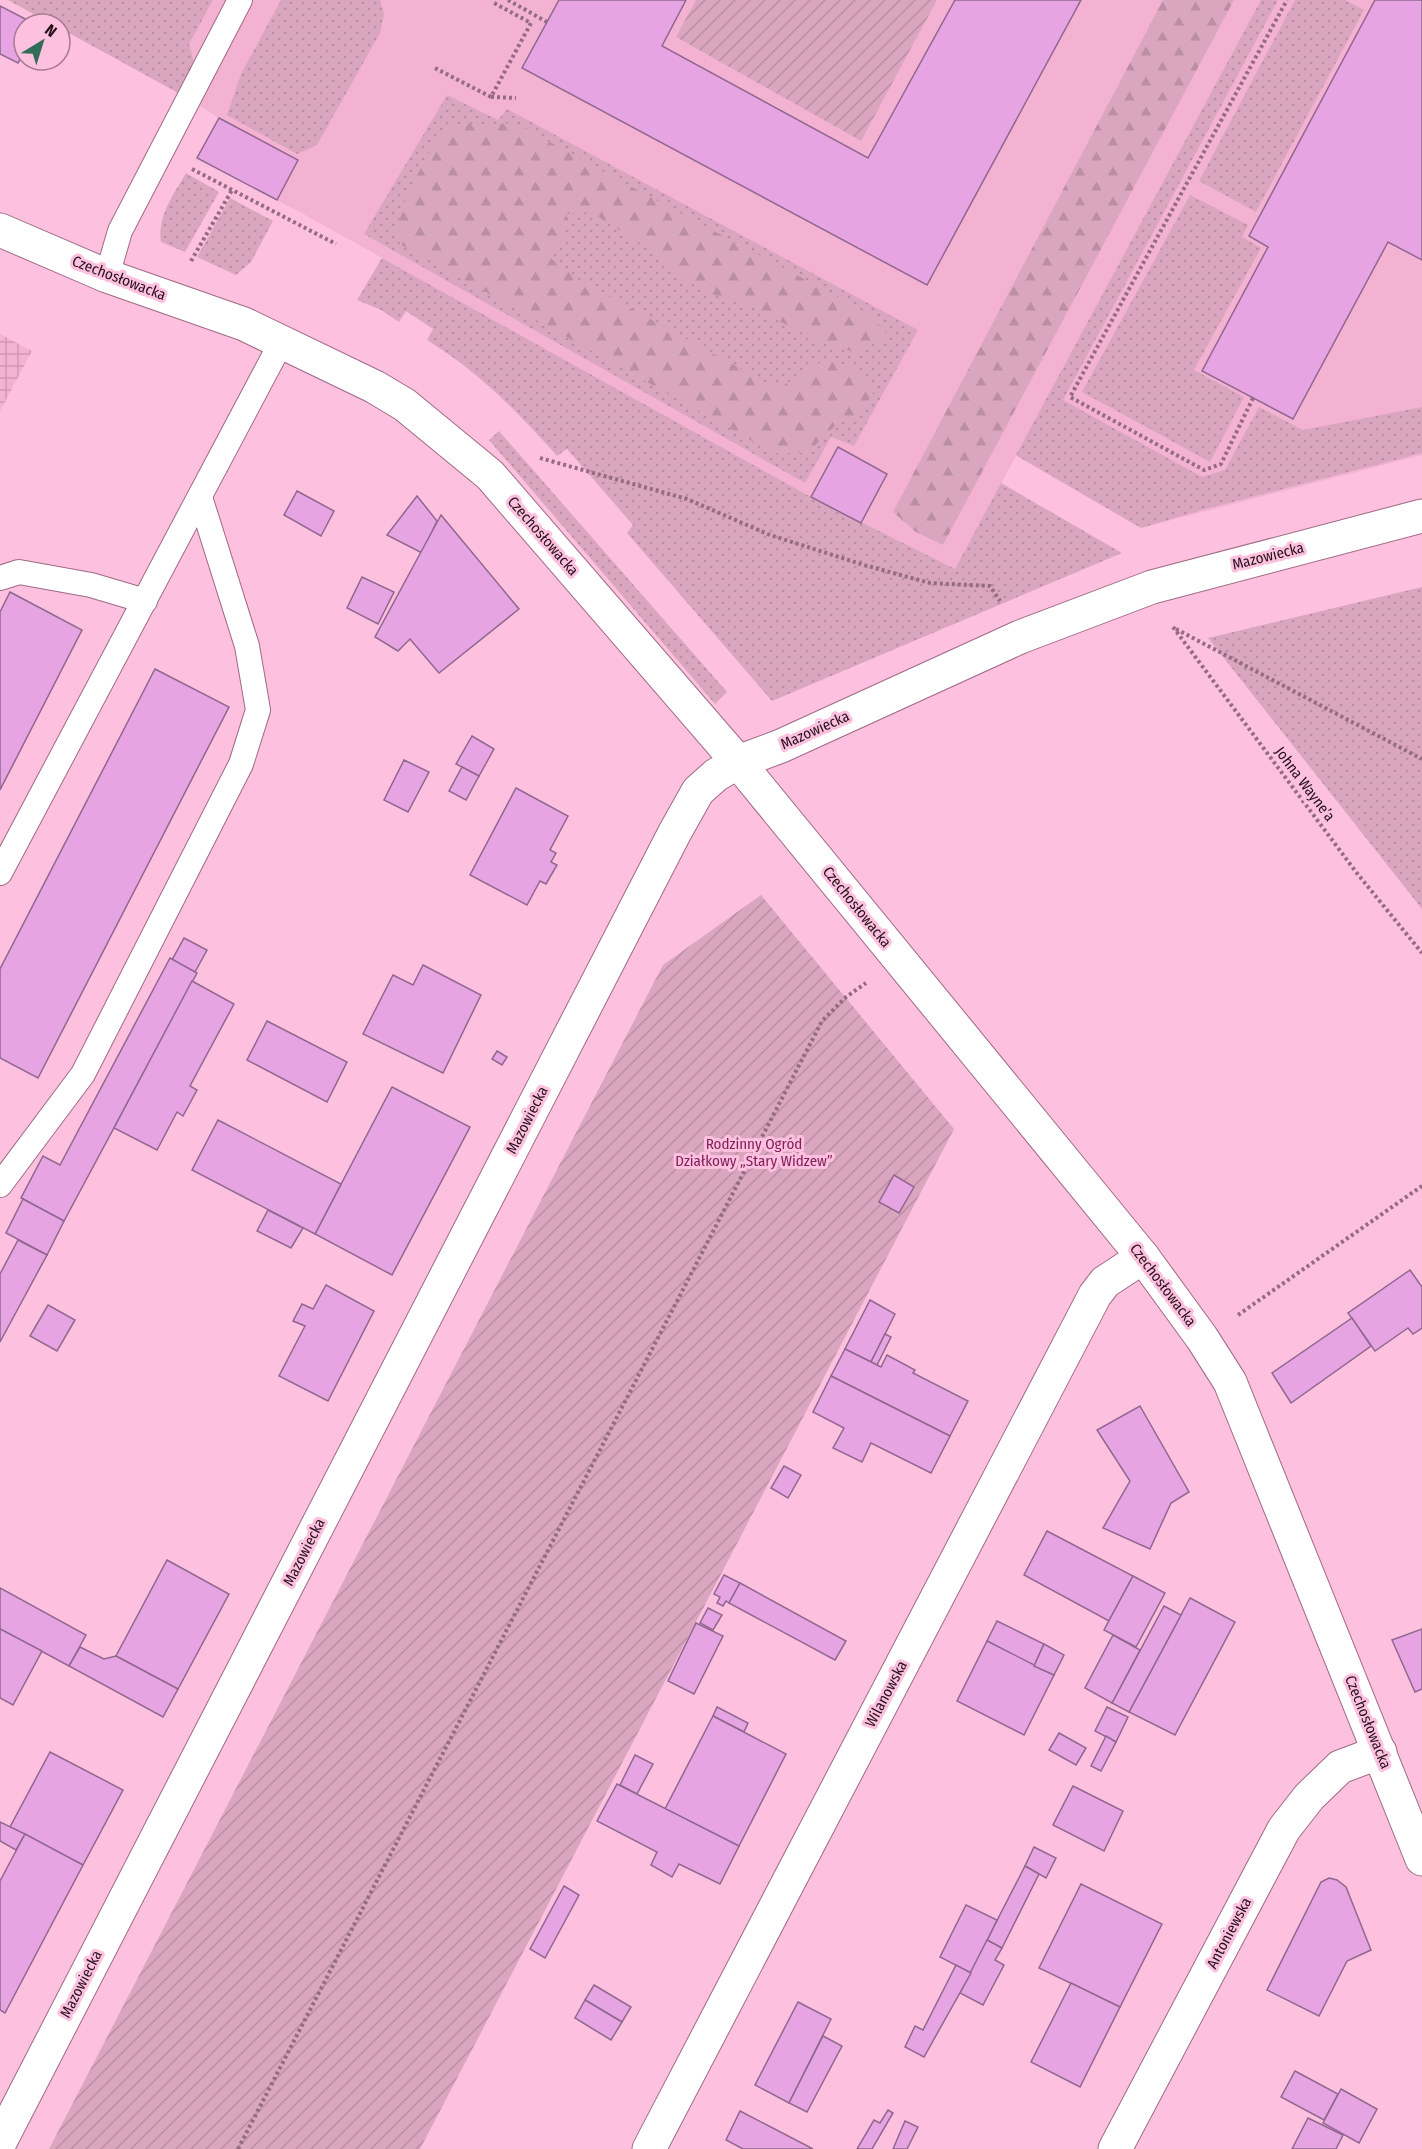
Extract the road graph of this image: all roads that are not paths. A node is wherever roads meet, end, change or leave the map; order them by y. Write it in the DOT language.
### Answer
graph roads {
  1 [pos="240,0"];
  2 [pos="0,230"];
  3 [pos="107,276"];
  4 [pos="282,341"];
  5 [pos="200,498"];
  6 [pos="1422,516"];
  7 [pos="0,578"];
  8 [pos="145,601"];
  9 [pos="738,762"];
  10 [pos="0,873"];
  11 [pos="0,1185"];
  12 [pos="1143,1257"];
  13 [pos="1380,1752"];
  14 [pos="1420,1848"];
  15 [pos="0,2142"];
  16 [pos="649,2149"];
  17 [pos="1116,2149"];
  1 -- 3 [label="lane"];
  2 -- 3 [label="street, Czechosłowacka"];
  3 -- 4 [label="street, Czechosłowacka"];
  4 -- 5 [label="lane"];
  4 -- 9 [label="street, Czechosłowacka"];
  5 -- 8 [label="lane"];
  5 -- 11 [label="lane"];
  6 -- 9 [label="street, Mazowiecka"];
  7 -- 8 [label="lane"];
  8 -- 10 [label="lane"];
  9 -- 12 [label="street, Czechosłowacka"];
  9 -- 15 [label="street, Mazowiecka"];
  12 -- 13 [label="street, Czechosłowacka"];
  12 -- 16 [label="street, Wilanowska"];
  13 -- 14 [label="street, Czechosłowacka"];
  13 -- 17 [label="street, Antoniewska"];
}
